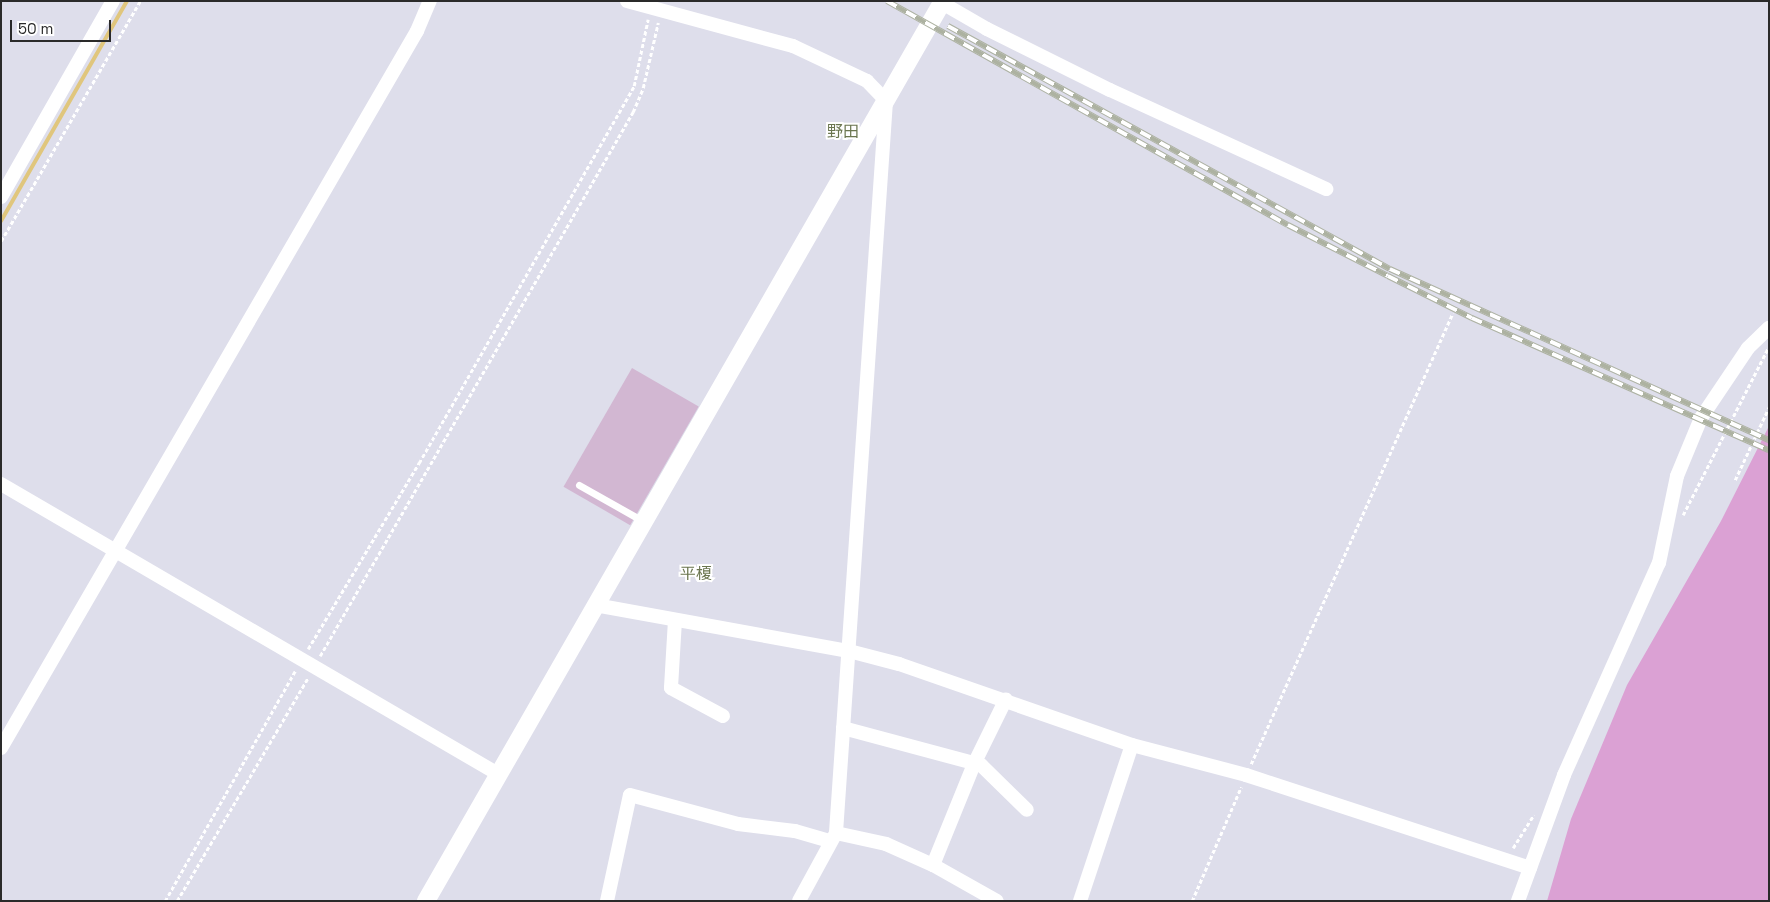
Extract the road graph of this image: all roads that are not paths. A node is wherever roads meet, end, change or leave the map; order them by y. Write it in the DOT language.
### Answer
graph roads {
  1 [pos="113,1"];
  2 [pos="430,1"];
  3 [pos="627,1"];
  4 [pos="943,2"];
  5 [pos="886,101"];
  6 [pos="1326,189"];
  7 [pos="1,197"];
  8 [pos="1769,328"];
  9 [pos="1,484"];
  10 [pos="579,486"];
  11 [pos="644,522"];
  12 [pos="114,550"];
  13 [pos="595,605"];
  14 [pos="675,620"];
  15 [pos="849,651"];
  16 [pos="1006,699"];
  17 [pos="723,716"];
  18 [pos="842,728"];
  19 [pos="1132,745"];
  20 [pos="1,748"];
  21 [pos="974,764"];
  22 [pos="498,774"];
  23 [pos="1027,810"];
  24 [pos="833,837"];
  25 [pos="933,865"];
  26 [pos="1530,868"];
  27 [pos="426,901"];
  28 [pos="607,901"];
  29 [pos="799,901"];
  30 [pos="997,901"];
  31 [pos="1080,901"];
  32 [pos="1518,901"];
  1 -- 7 [label="street"];
  2 -- 12 [label="street"];
  3 -- 5 [label="street"];
  4 -- 5 [label="street"];
  4 -- 6 [label="street"];
  5 -- 11 [label="street"];
  5 -- 15 [label="street"];
  8 -- 26 [label="street"];
  9 -- 12 [label="street"];
  10 -- 11 [label="lane"];
  11 -- 13 [label="street"];
  12 -- 20 [label="street"];
  12 -- 22 [label="street"];
  13 -- 14 [label="street"];
  13 -- 22 [label="street"];
  14 -- 15 [label="street"];
  14 -- 17 [label="street"];
  15 -- 16 [label="street"];
  15 -- 18 [label="street"];
  16 -- 19 [label="street"];
  16 -- 21 [label="street"];
  18 -- 21 [label="street"];
  18 -- 24 [label="street"];
  19 -- 26 [label="street"];
  19 -- 31 [label="street"];
  21 -- 23 [label="street"];
  21 -- 25 [label="street"];
  22 -- 27 [label="street"];
  24 -- 25 [label="street"];
  24 -- 28 [label="street"];
  24 -- 29 [label="street"];
  25 -- 30 [label="street"];
  26 -- 32 [label="street"];
}
